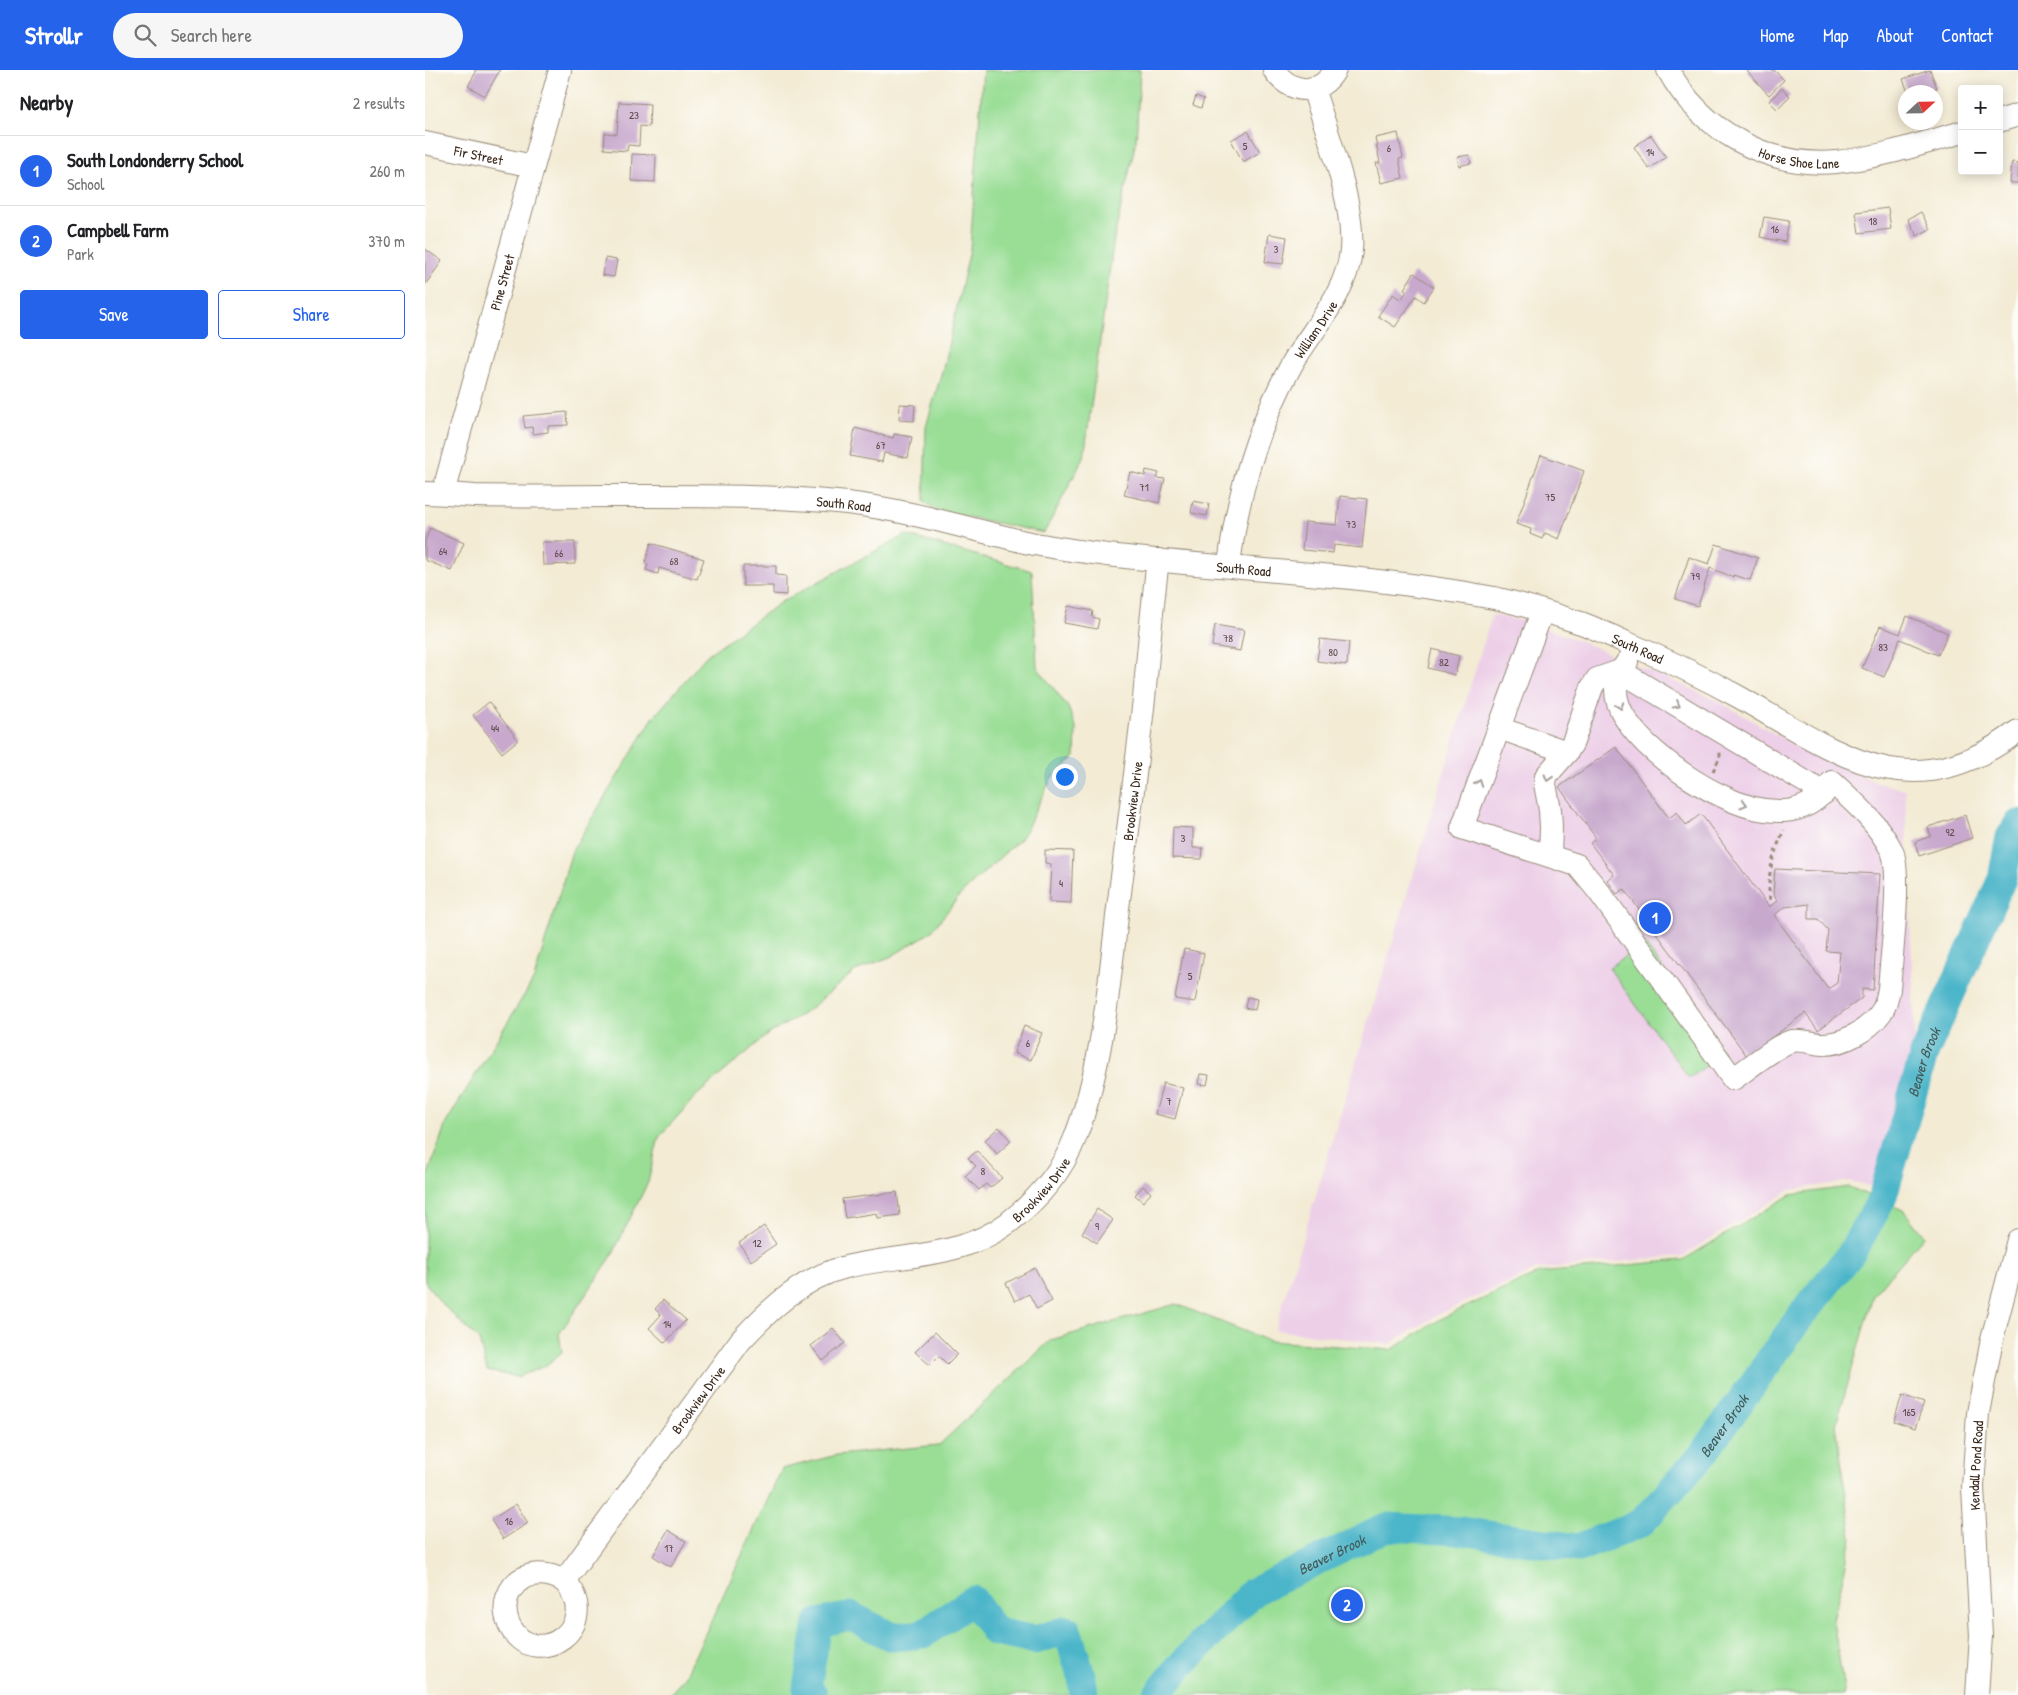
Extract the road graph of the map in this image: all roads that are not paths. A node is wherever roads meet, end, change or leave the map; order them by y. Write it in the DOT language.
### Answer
graph roads {
  1 [pos="560,70"];
  2 [pos="1274,70"];
  3 [pos="1335,70"];
  4 [pos="1668,70"];
  5 [pos="1313,88"];
  6 [pos="2018,115"];
  7 [pos="2003,120"];
  8 [pos="1958,133"];
  9 [pos="425,143"];
  10 [pos="533,166"];
  11 [pos="434,493"];
  12 [pos="1158,560"];
  13 [pos="1229,566"];
  14 [pos="1542,612"];
  15 [pos="1639,648"];
  16 [pos="1620,671"];
  17 [pos="1499,728"];
  18 [pos="2018,730"];
  19 [pos="1567,752"];
  20 [pos="1849,758"];
  21 [pos="1828,787"];
  22 [pos="1550,856"];
  23 [pos="2018,1240"];
  24 [pos="564,1581"];
  25 [pos="1977,1695"];
  1 -- 10 [label="street, Pine Street"];
  2 -- 5 [label="street"];
  3 -- 5 [label="street"];
  4 -- 8 [label="street, Horse Shoe Lane"];
  5 -- 13 [label="street, William Drive"];
  6 -- 7 [label="street"];
  9 -- 10 [label="street, Fir Street"];
  10 -- 11 [label="street, Pine Street"];
  11 -- 12 [label="street, South Road"];
  12 -- 13 [label="street, South Road"];
  12 -- 24 [label="street, Brookview Drive"];
  13 -- 14 [label="street, South Road"];
  14 -- 15 [label="street, South Road"];
  14 -- 17 [label="street"];
  15 -- 16 [label="street"];
  15 -- 20 [label="street, South Road"];
  16 -- 19 [label="street"];
  16 -- 21 [label="street, one-way"];
  16 -- 21 [label="street, one-way"];
  17 -- 19 [label="street"];
  22 -- 17 [label="street, one-way"];
  18 -- 20 [label="street, South Road"];
  19 -- 22 [label="street, one-way"];
  20 -- 21 [label="street"];
  21 -- 22 [label="street"];
  23 -- 25 [label="street, Kendall Pond Road"];
}
